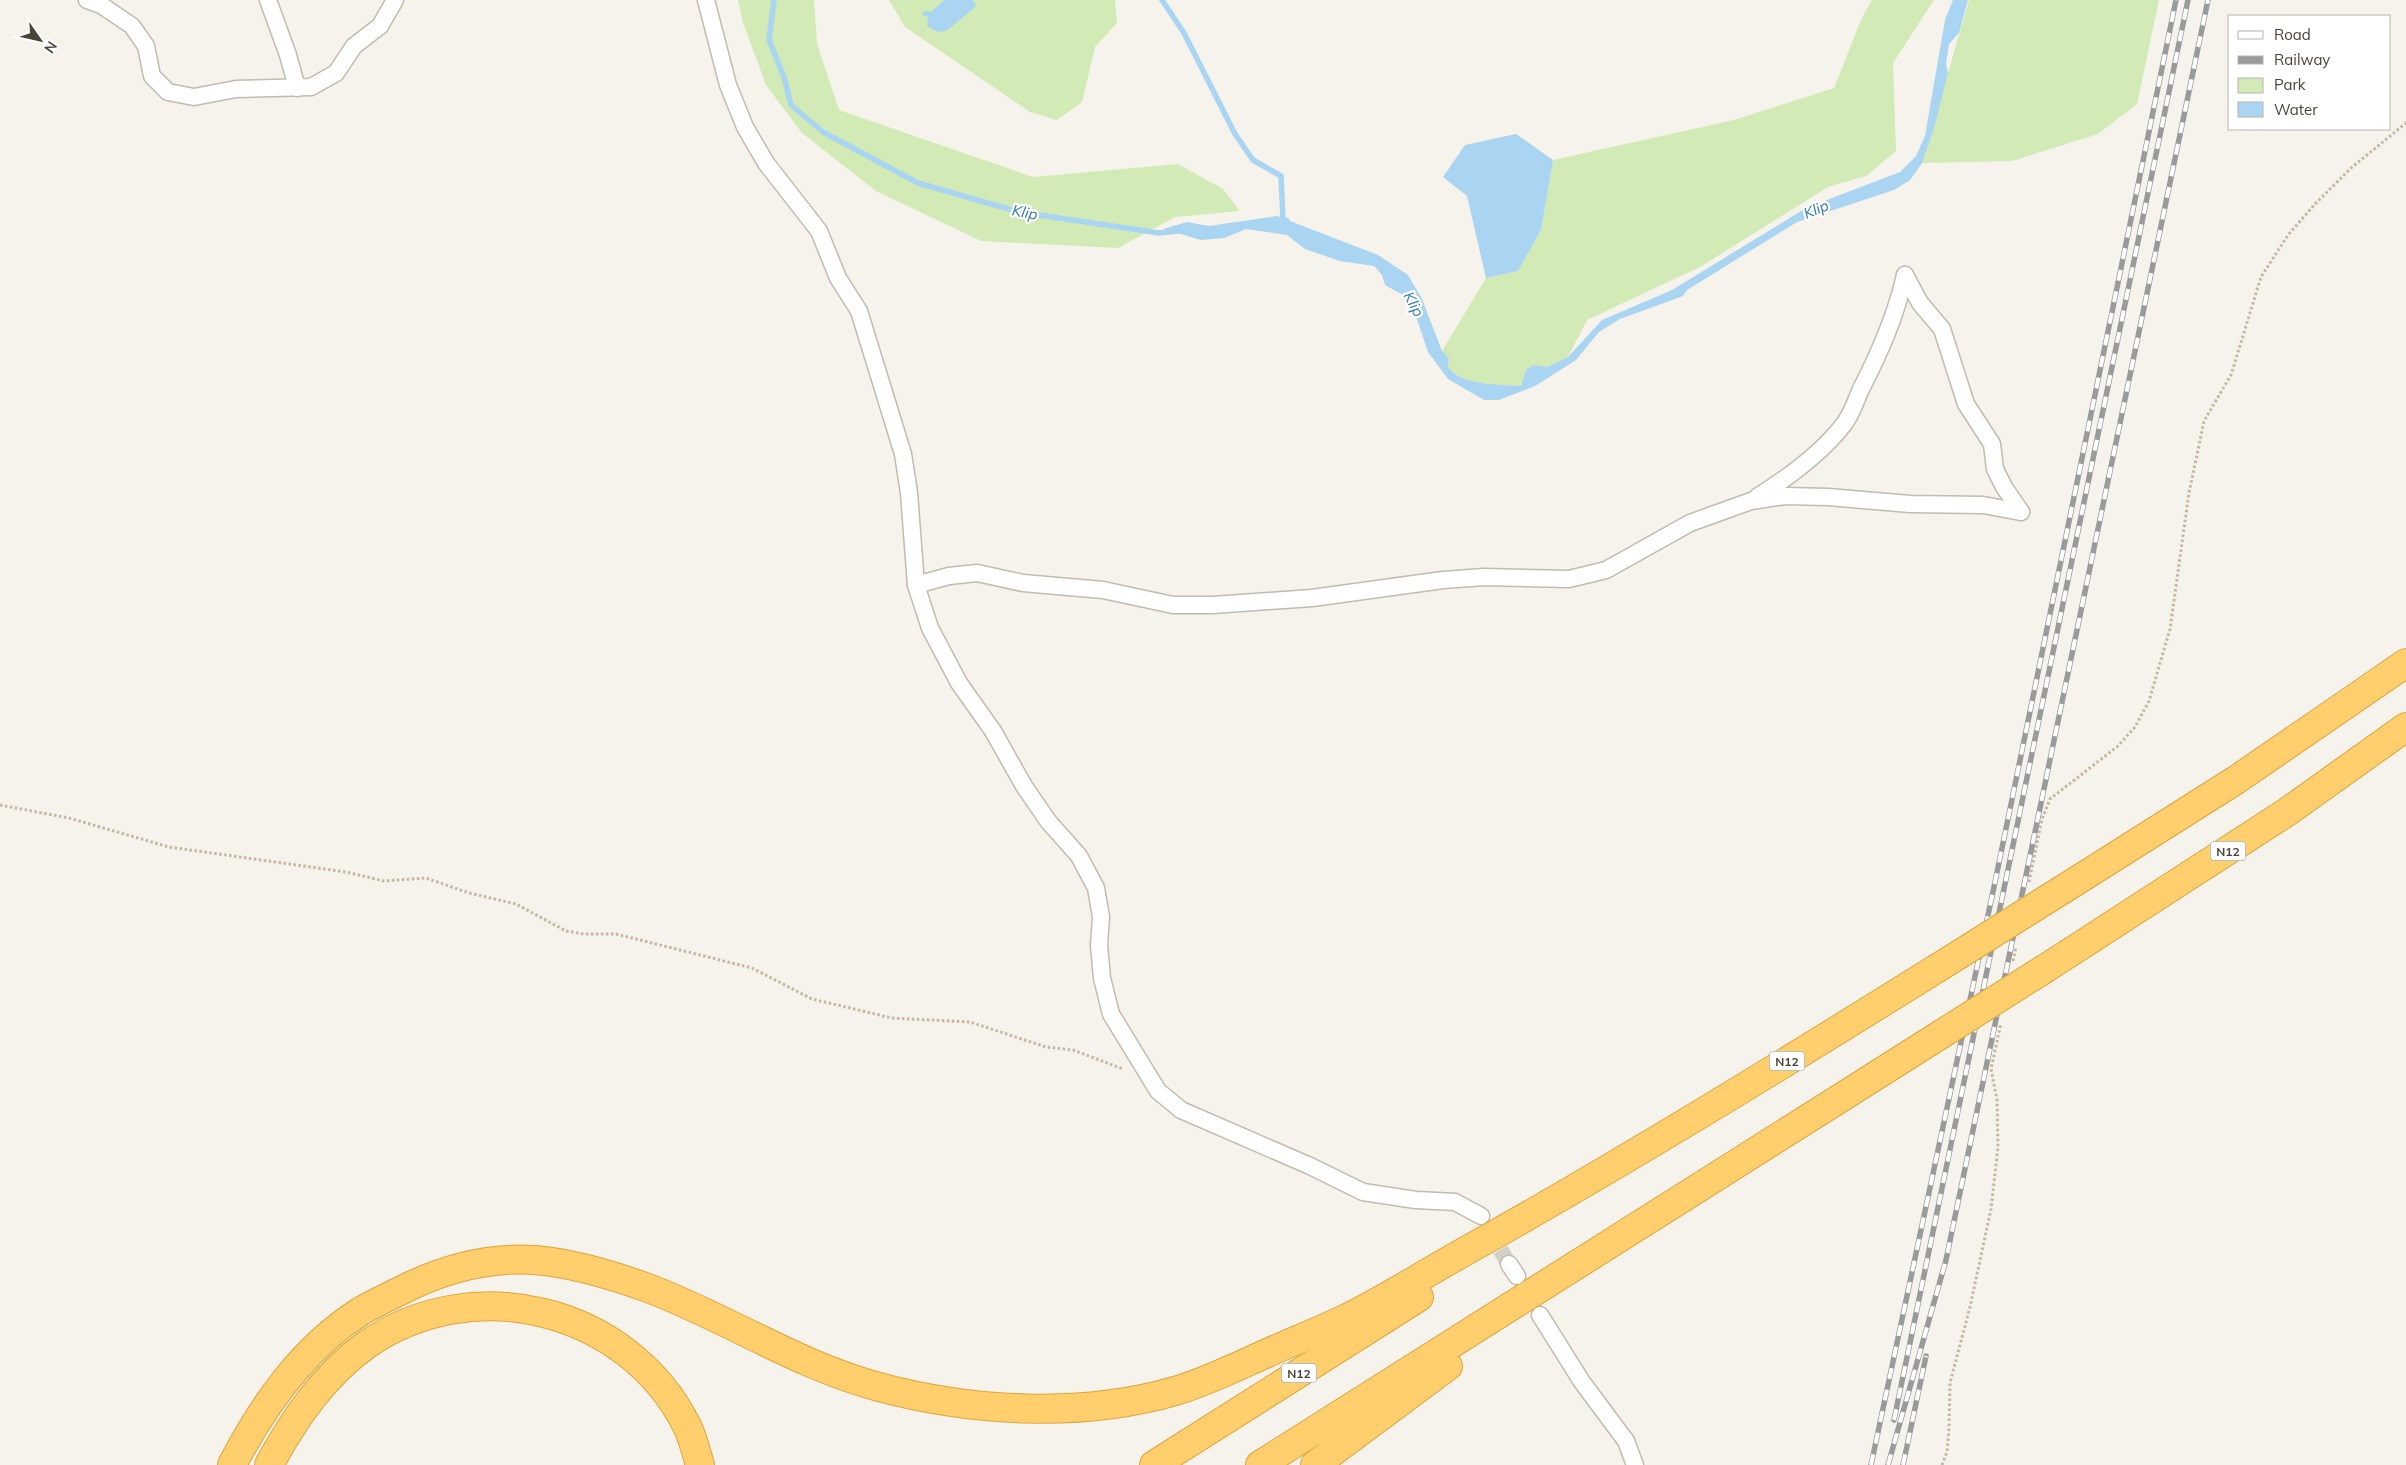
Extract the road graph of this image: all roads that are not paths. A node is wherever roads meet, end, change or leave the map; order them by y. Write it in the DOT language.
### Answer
graph roads {
  1 [pos="87,0"];
  2 [pos="268,0"];
  3 [pos="395,0"];
  4 [pos="706,0"];
  5 [pos="297,88"];
  6 [pos="1751,501"];
  7 [pos="916,585"];
  8 [pos="2406,663"];
  9 [pos="2406,727"];
  10 [pos="1637,1154"];
  11 [pos="1481,1216"];
  12 [pos="1652,1218"];
  13 [pos="1540,1315"];
  14 [pos="232,1465"];
  15 [pos="269,1465"];
  16 [pos="700,1465"];
  17 [pos="1154,1465"];
  18 [pos="1260,1465"];
  19 [pos="1315,1465"];
  20 [pos="1635,1465"];
  1 -- 5 [label="street"];
  2 -- 5 [label="street"];
  3 -- 5 [label="street"];
  4 -- 7 [label="street"];
  6 -- 6 [label="street"];
  6 -- 7 [label="street"];
  7 -- 11 [label="street"];
  8 -- 10 [label="highway, N12, bridge"];
  9 -- 12 [label="highway, N12, bridge"];
  10 -- 14 [label="highway"];
  10 -- 17 [label="highway, N12"];
  12 -- 18 [label="highway, N12"];
  12 -- 19 [label="highway"];
  13 -- 20 [label="street"];
  15 -- 16 [label="highway"];
}
